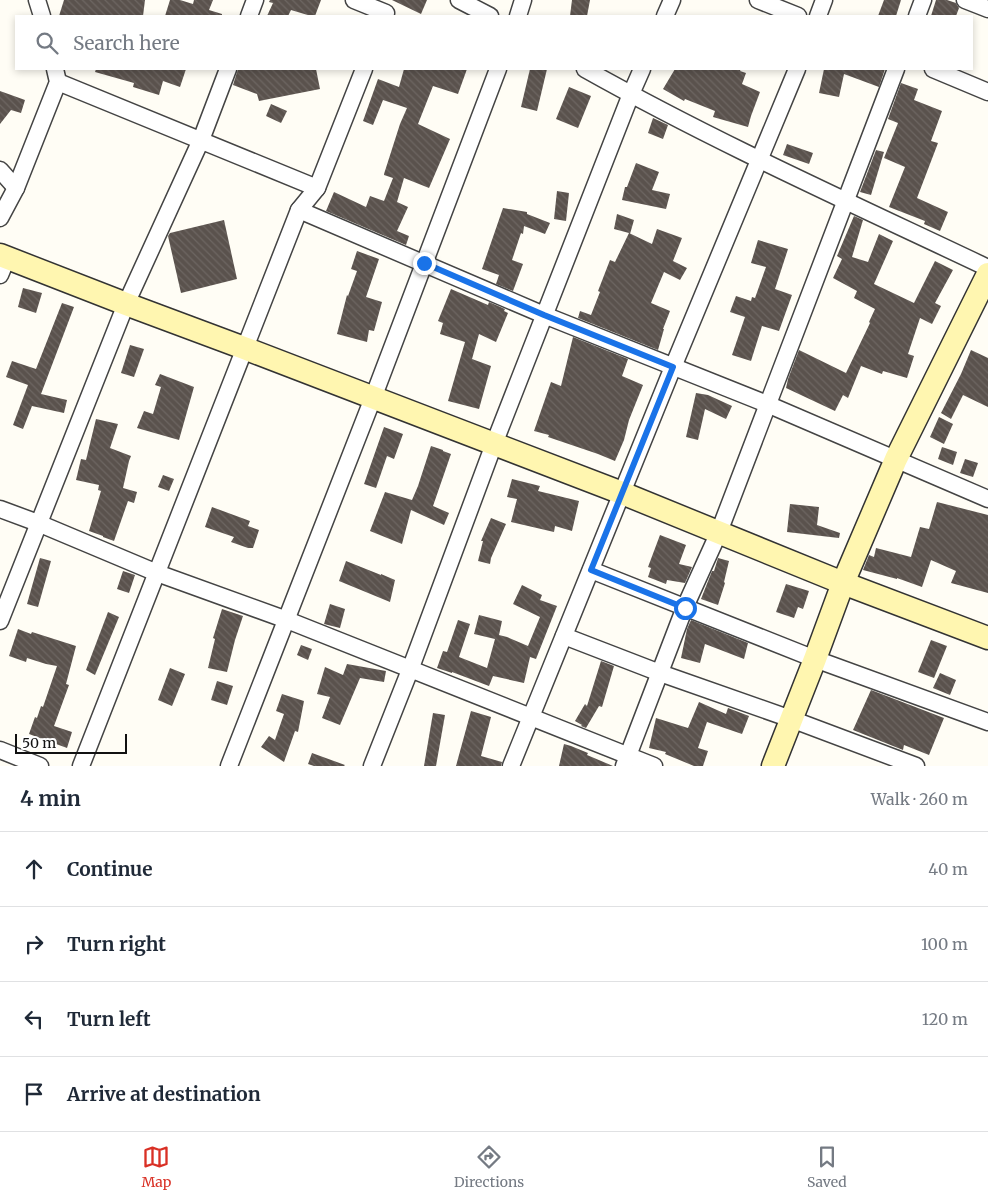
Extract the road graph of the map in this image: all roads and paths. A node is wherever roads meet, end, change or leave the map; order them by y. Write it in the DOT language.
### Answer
graph roads {
  1 [pos="38,0"];
  2 [pos="255,0"];
  3 [pos="354,0"];
  4 [pos="459,0"];
  5 [pos="523,0"];
  6 [pos="672,0"];
  7 [pos="758,0"];
  8 [pos="824,0"];
  9 [pos="923,0"];
  10 [pos="965,0"];
  11 [pos="988,9"];
  12 [pos="386,10"];
  13 [pos="42,15"];
  14 [pos="249,15"];
  15 [pos="488,15"];
  16 [pos="518,15"];
  17 [pos="665,15"];
  18 [pos="796,15"];
  19 [pos="818,15"];
  20 [pos="917,15"];
  21 [pos="228,70"];
  22 [pos="364,70"];
  23 [pos="498,70"];
  24 [pos="587,70"];
  25 [pos="642,70"];
  26 [pos="797,70"];
  27 [pos="896,70"];
  28 [pos="935,70"];
  29 [pos="57,75"];
  30 [pos="988,92"];
  31 [pos="631,94"];
  32 [pos="201,140"];
  33 [pos="760,160"];
  34 [pos="0,170"];
  35 [pos="16,188"];
  36 [pos="317,188"];
  37 [pos="846,200"];
  38 [pos="300,210"];
  39 [pos="0,218"];
  40 [pos="2,262"];
  41 [pos="424,263"];
  42 [pos="988,268"];
  43 [pos="988,274"];
  44 [pos="126,304"];
  45 [pos="544,315"];
  46 [pos="244,348"];
  47 [pos="673,367"];
  48 [pos="373,398"];
  49 [pos="767,404"];
  50 [pos="494,444"];
  51 [pos="896,459"];
  52 [pos="622,493"];
  53 [pos="988,499"];
  54 [pos="0,509"];
  55 [pos="38,523"];
  56 [pos="718,532"];
  57 [pos="591,570"];
  58 [pos="157,573"];
  59 [pos="843,583"];
  60 [pos="685,608"];
  61 [pos="287,620"];
  62 [pos="0,621"];
  63 [pos="564,636"];
  64 [pos="988,638"];
  65 [pos="815,659"];
  66 [pos="410,670"];
  67 [pos="660,673"];
  68 [pos="531,717"];
  69 [pos="791,719"];
  70 [pos="988,722"];
  71 [pos="0,750"];
  72 [pos="626,761"];
  73 [pos="40,766"];
  74 [pos="82,766"];
  75 [pos="229,766"];
  76 [pos="372,766"];
  77 [pos="511,766"];
  78 [pos="654,766"];
  79 [pos="772,766"];
  80 [pos="916,766"];
  1 -- 13 [label="street"];
  2 -- 14 [label="street"];
  3 -- 12 [label="street"];
  4 -- 15 [label="street"];
  5 -- 16 [label="street"];
  6 -- 17 [label="street"];
  7 -- 18 [label="street"];
  8 -- 19 [label="street"];
  9 -- 20 [label="street"];
  10 -- 11 [label="street"];
  21 -- 32 [label="street"];
  22 -- 36 [label="street"];
  23 -- 41 [label="street"];
  24 -- 31 [label="street"];
  25 -- 31 [label="street"];
  26 -- 33 [label="street"];
  27 -- 37 [label="street"];
  28 -- 30 [label="street"];
  29 -- 32 [label="street"];
  29 -- 35 [label="street"];
  31 -- 33 [label="street"];
  31 -- 45 [label="street"];
  32 -- 36 [label="street"];
  32 -- 44 [label="street"];
  33 -- 37 [label="street"];
  33 -- 47 [label="street"];
  34 -- 35 [label="street"];
  35 -- 39 [label="street"];
  36 -- 38 [label="street"];
  37 -- 42 [label="street"];
  37 -- 49 [label="street"];
  38 -- 41 [label="street"];
  38 -- 46 [label="street"];
  40 -- 44 [label="street"];
  41 -- 45 [label="street"];
  41 -- 48 [label="street"];
  43 -- 51 [label="street"];
  44 -- 46 [label="street"];
  44 -- 55 [label="street"];
  45 -- 47 [label="street"];
  45 -- 50 [label="street"];
  46 -- 48 [label="street"];
  46 -- 58 [label="street"];
  47 -- 49 [label="street"];
  47 -- 52 [label="street"];
  48 -- 50 [label="street"];
  48 -- 61 [label="street"];
  49 -- 51 [label="street"];
  49 -- 56 [label="street"];
  50 -- 52 [label="street"];
  50 -- 66 [label="street"];
  51 -- 53 [label="street"];
  51 -- 59 [label="street"];
  52 -- 56 [label="street"];
  52 -- 57 [label="street"];
  54 -- 55 [label="street"];
  55 -- 58 [label="street"];
  55 -- 62 [label="street"];
  56 -- 59 [label="street"];
  56 -- 60 [label="street"];
  57 -- 60 [label="street"];
  57 -- 63 [label="street"];
  58 -- 61 [label="street"];
  58 -- 74 [label="street"];
  59 -- 64 [label="street"];
  59 -- 65 [label="street"];
  60 -- 65 [label="street"];
  60 -- 67 [label="street"];
  61 -- 66 [label="street"];
  61 -- 75 [label="street"];
  63 -- 67 [label="street"];
  63 -- 68 [label="street"];
  65 -- 69 [label="street"];
  65 -- 70 [label="street"];
  66 -- 68 [label="street"];
  66 -- 76 [label="street"];
  67 -- 69 [label="street"];
  67 -- 72 [label="street"];
  68 -- 72 [label="street"];
  68 -- 77 [label="street"];
  69 -- 79 [label="street"];
  69 -- 80 [label="street"];
  71 -- 73 [label="street"];
  72 -- 78 [label="street"];
}
